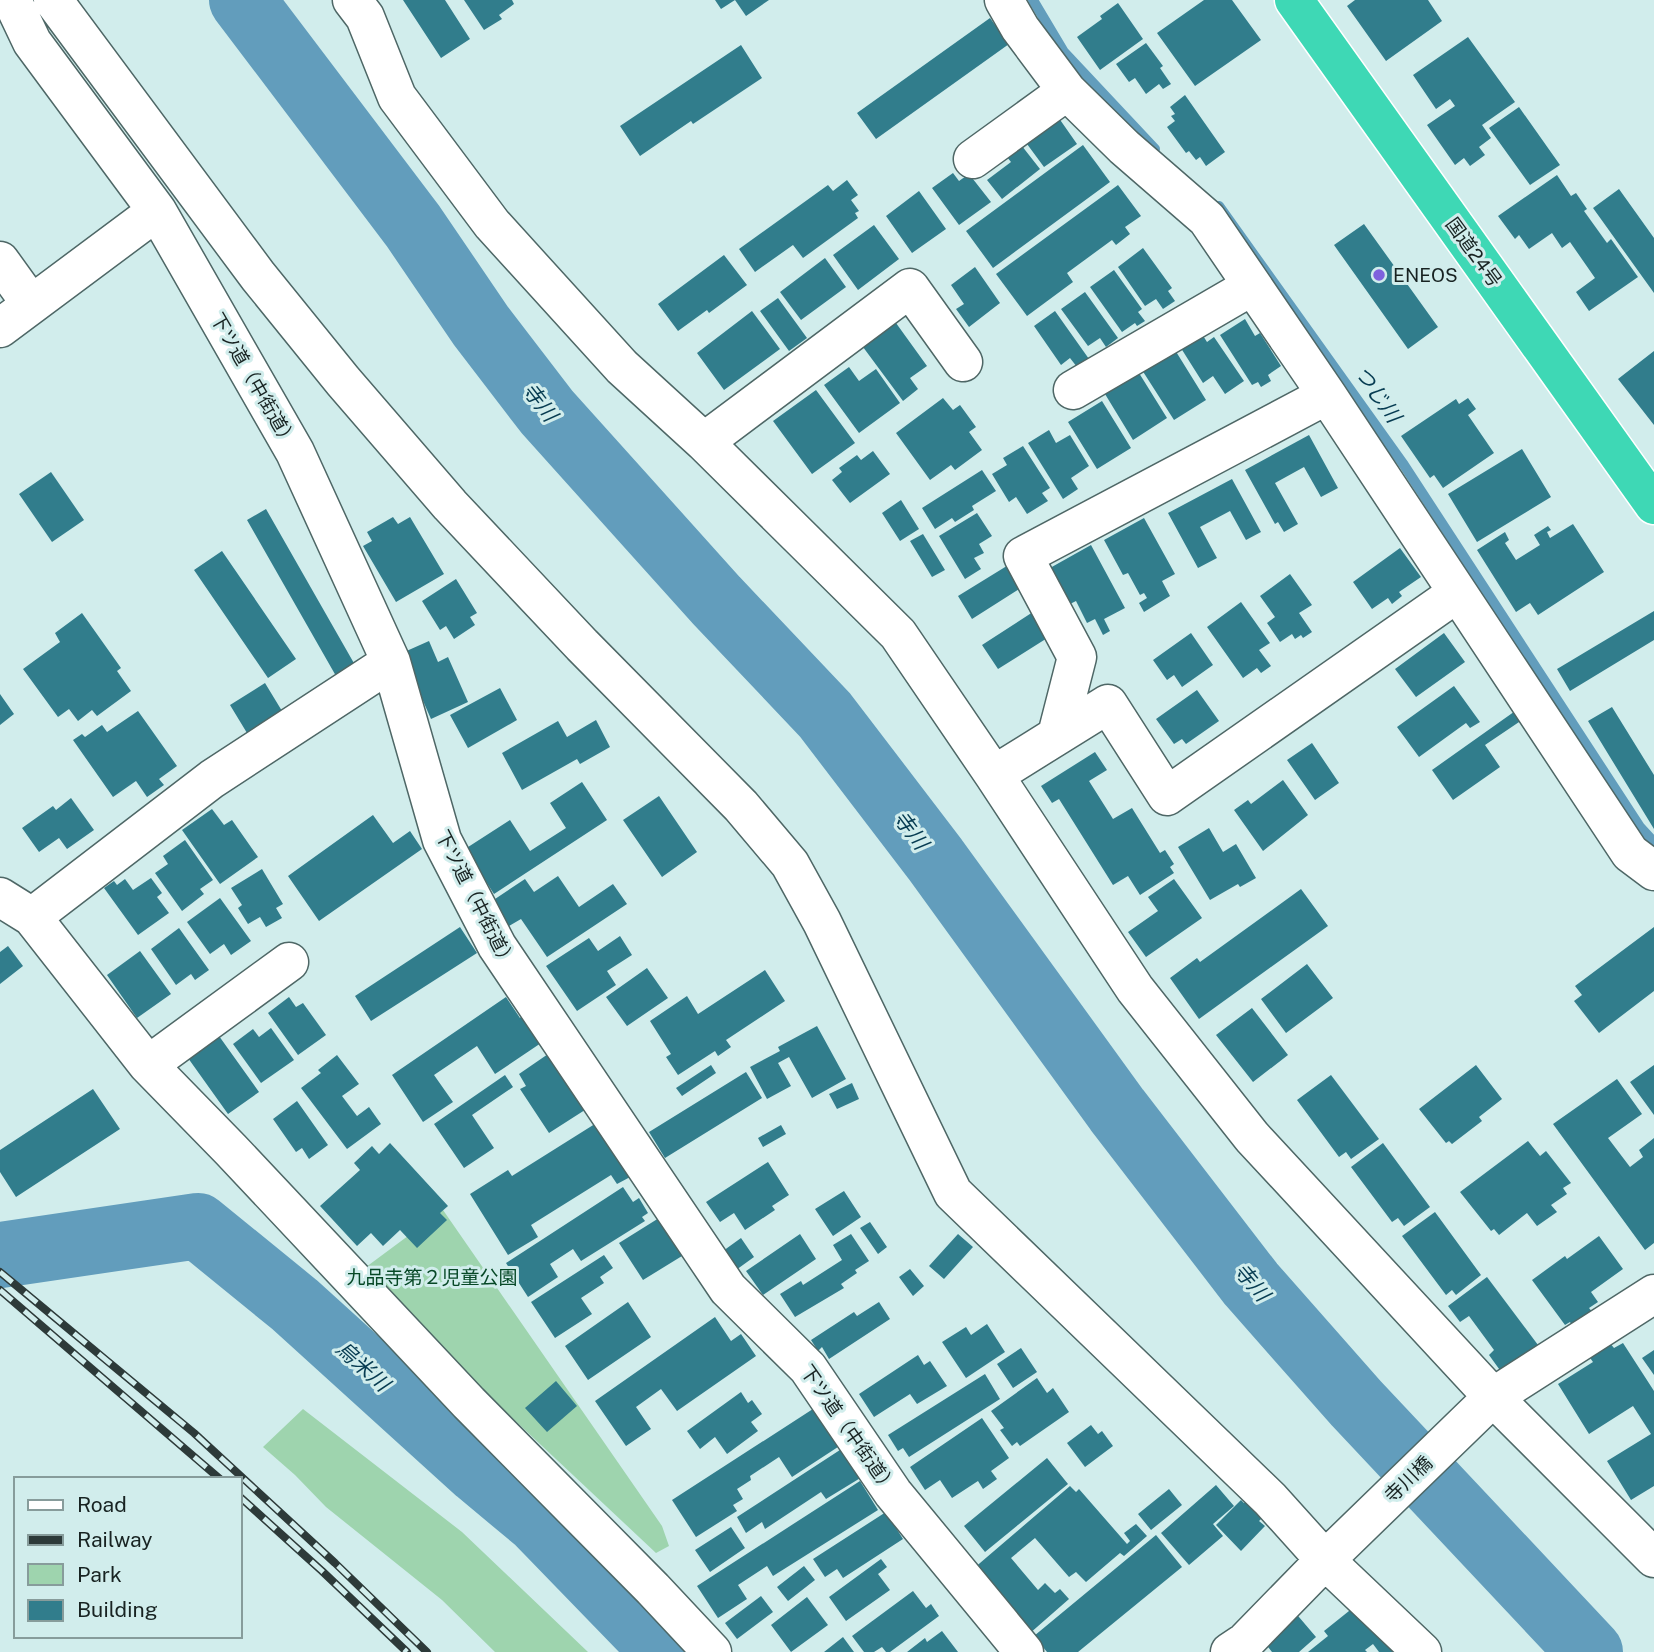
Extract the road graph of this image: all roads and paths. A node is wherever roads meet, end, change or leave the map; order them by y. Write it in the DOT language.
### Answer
graph roads {
  1 [pos="12,0"];
  2 [pos="53,0"];
  3 [pos="352,0"];
  4 [pos="1004,0"];
  5 [pos="1294,0"];
  6 [pos="1067,91"];
  7 [pos="973,159"];
  8 [pos="157,211"];
  9 [pos="0,261"];
  10 [pos="1252,286"];
  11 [pos="31,304"];
  12 [pos="0,328"];
  13 [pos="963,362"];
  14 [pos="1073,390"];
  15 [pos="1327,395"];
  16 [pos="704,442"];
  17 [pos="1654,505"];
  18 [pos="1457,593"];
  19 [pos="391,662"];
  20 [pos="1057,735"];
  21 [pos="994,775"];
  22 [pos="1654,871"];
  23 [pos="0,897"];
  24 [pos="32,917"];
  25 [pos="289,962"];
  26 [pos="148,1065"];
  27 [pos="1654,1294"];
  28 [pos="1487,1403"];
  29 [pos="1330,1555"];
  30 [pos="1654,1558"];
  31 [pos="712,1652"];
  32 [pos="1024,1652"];
  33 [pos="1230,1652"];
  34 [pos="1422,1652"];
  1 -- 8 [label="street, 下ツ道（中街道）"];
  2 -- 29 [label="street"];
  3 -- 16 [label="street"];
  4 -- 6 [label="street"];
  5 -- 17 [label="highway, 国道24号"];
  6 -- 7 [label="street"];
  6 -- 10 [label="street"];
  8 -- 11 [label="street"];
  8 -- 19 [label="street, 下ツ道（中街道）"];
  9 -- 11 [label="street"];
  10 -- 14 [label="street"];
  10 -- 15 [label="street"];
  11 -- 12 [label="street"];
  13 -- 16 [label="street"];
  15 -- 18 [label="street"];
  15 -- 20 [label="street"];
  16 -- 21 [label="street"];
  18 -- 20 [label="street"];
  18 -- 22 [label="street"];
  19 -- 24 [label="street"];
  19 -- 32 [label="street, 下ツ道（中街道）"];
  20 -- 21 [label="street"];
  21 -- 28 [label="street"];
  23 -- 24 [label="street"];
  24 -- 26 [label="street"];
  25 -- 26 [label="street"];
  26 -- 31 [label="street"];
  27 -- 28 [label="street, 寺川橋"];
  28 -- 29 [label="street, 寺川橋"];
  28 -- 30 [label="street"];
  29 -- 33 [label="street, 寺川橋"];
  29 -- 34 [label="street"];
}
